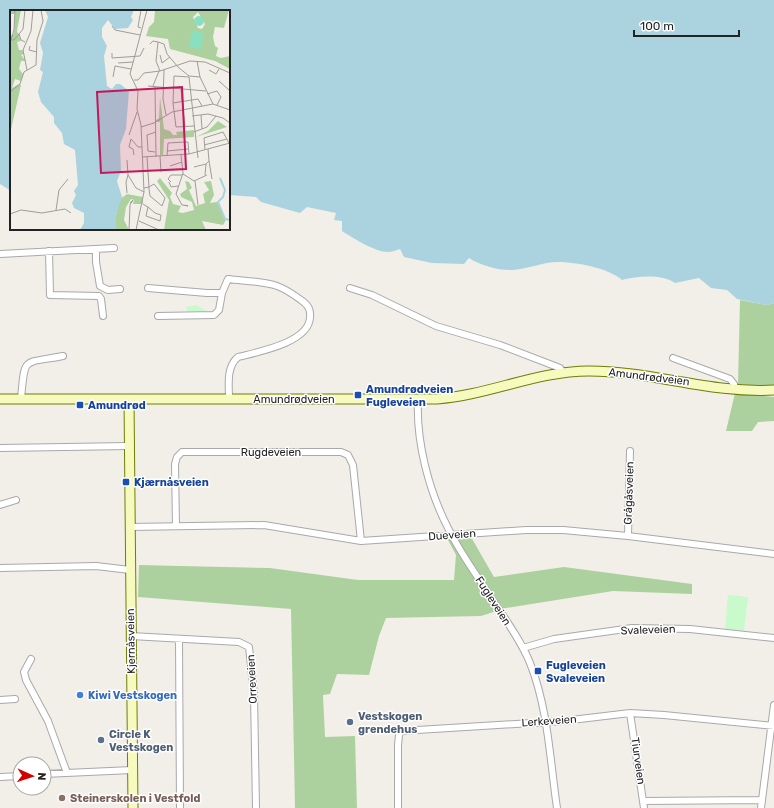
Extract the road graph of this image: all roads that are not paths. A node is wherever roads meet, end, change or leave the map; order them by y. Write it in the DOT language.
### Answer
graph roads {
  1 [pos="114,248"];
  2 [pos="96,250"];
  3 [pos="48,251"];
  4 [pos="0,254"];
  5 [pos="148,288"];
  6 [pos="350,288"];
  7 [pos="120,289"];
  8 [pos="222,293"];
  9 [pos="103,316"];
  10 [pos="158,316"];
  11 [pos="63,356"];
  12 [pos="673,358"];
  13 [pos="563,372"];
  14 [pos="734,389"];
  15 [pos="774,390"];
  16 [pos="0,398"];
  17 [pos="21,399"];
  18 [pos="129,399"];
  19 [pos="229,399"];
  20 [pos="418,400"];
  21 [pos="129,446"];
  22 [pos="0,448"];
  23 [pos="630,451"];
  24 [pos="16,500"];
  25 [pos="0,505"];
  26 [pos="176,526"];
  27 [pos="129,527"];
  28 [pos="452,535"];
  29 [pos="628,536"];
  30 [pos="361,540"];
  31 [pos="774,554"];
  32 [pos="0,568"];
  33 [pos="130,570"];
  34 [pos="131,636"];
  35 [pos="774,638"];
  36 [pos="179,639"];
  37 [pos="523,648"];
  38 [pos="31,659"];
  39 [pos="15,699"];
  40 [pos="0,700"];
  41 [pos="774,705"];
  42 [pos="630,713"];
  43 [pos="545,722"];
  44 [pos="773,726"];
  45 [pos="132,770"];
  46 [pos="67,773"];
  47 [pos="52,774"];
  48 [pos="12,776"];
  49 [pos="0,777"];
  50 [pos="762,800"];
  51 [pos="643,801"];
  52 [pos="133,808"];
  53 [pos="180,808"];
  54 [pos="256,808"];
  55 [pos="398,808"];
  56 [pos="557,808"];
  57 [pos="644,808"];
  58 [pos="761,808"];
  1 -- 2 [label="street"];
  2 -- 3 [label="street"];
  2 -- 7 [label="street"];
  3 -- 4 [label="street"];
  3 -- 9 [label="street"];
  5 -- 8 [label="street"];
  6 -- 13 [label="street"];
  8 -- 10 [label="street"];
  8 -- 19 [label="street"];
  11 -- 17 [label="street"];
  12 -- 14 [label="street, Amundrødveien"];
  13 -- 14 [label="main road, Amundrødveien"];
  13 -- 20 [label="main road, Amundrødveien"];
  14 -- 15 [label="main road, Amundrødveien"];
  16 -- 17 [label="main road, Amundrødveien"];
  17 -- 18 [label="main road, Amundrødveien"];
  18 -- 19 [label="main road, Amundrødveien"];
  18 -- 21 [label="main road, Kjernåsveien"];
  19 -- 20 [label="main road, Amundrødveien"];
  20 -- 28 [label="street, Fugleveien"];
  21 -- 22 [label="street"];
  21 -- 27 [label="main road, Kjernåsveien"];
  23 -- 29 [label="street, Grågåsveien"];
  24 -- 25 [label="street"];
  26 -- 27 [label="street, Dueveien"];
  26 -- 30 [label="street, Dueveien"];
  26 -- 30 [label="street, Rugdeveien"];
  27 -- 33 [label="main road, Kjernåsveien"];
  28 -- 29 [label="street, Dueveien"];
  28 -- 30 [label="street, Dueveien"];
  28 -- 37 [label="street, Fugleveien"];
  29 -- 31 [label="street, Dueveien"];
  32 -- 33 [label="street"];
  33 -- 34 [label="main road, Kjernåsveien"];
  34 -- 36 [label="street, Orreveien"];
  34 -- 45 [label="main road, Kjernåsveien"];
  35 -- 37 [label="street, Svaleveien"];
  36 -- 53 [label="street"];
  36 -- 54 [label="street, Orreveien"];
  37 -- 43 [label="street, Fugleveien"];
  38 -- 46 [label="street"];
  39 -- 40 [label="street"];
  41 -- 44 [label="street"];
  42 -- 43 [label="street, Lerkeveien"];
  42 -- 44 [label="street, Lerkeveien"];
  42 -- 51 [label="street, Tiurveien"];
  43 -- 55 [label="street, Lerkeveien"];
  43 -- 56 [label="street, Fugleveien"];
  44 -- 50 [label="street"];
  45 -- 46 [label="street"];
  45 -- 52 [label="main road, Kjernåsveien"];
  46 -- 47 [label="street"];
  48 -- 49 [label="street"];
  50 -- 51 [label="street"];
  50 -- 58 [label="street"];
  51 -- 57 [label="street, Tiurveien"];
}
